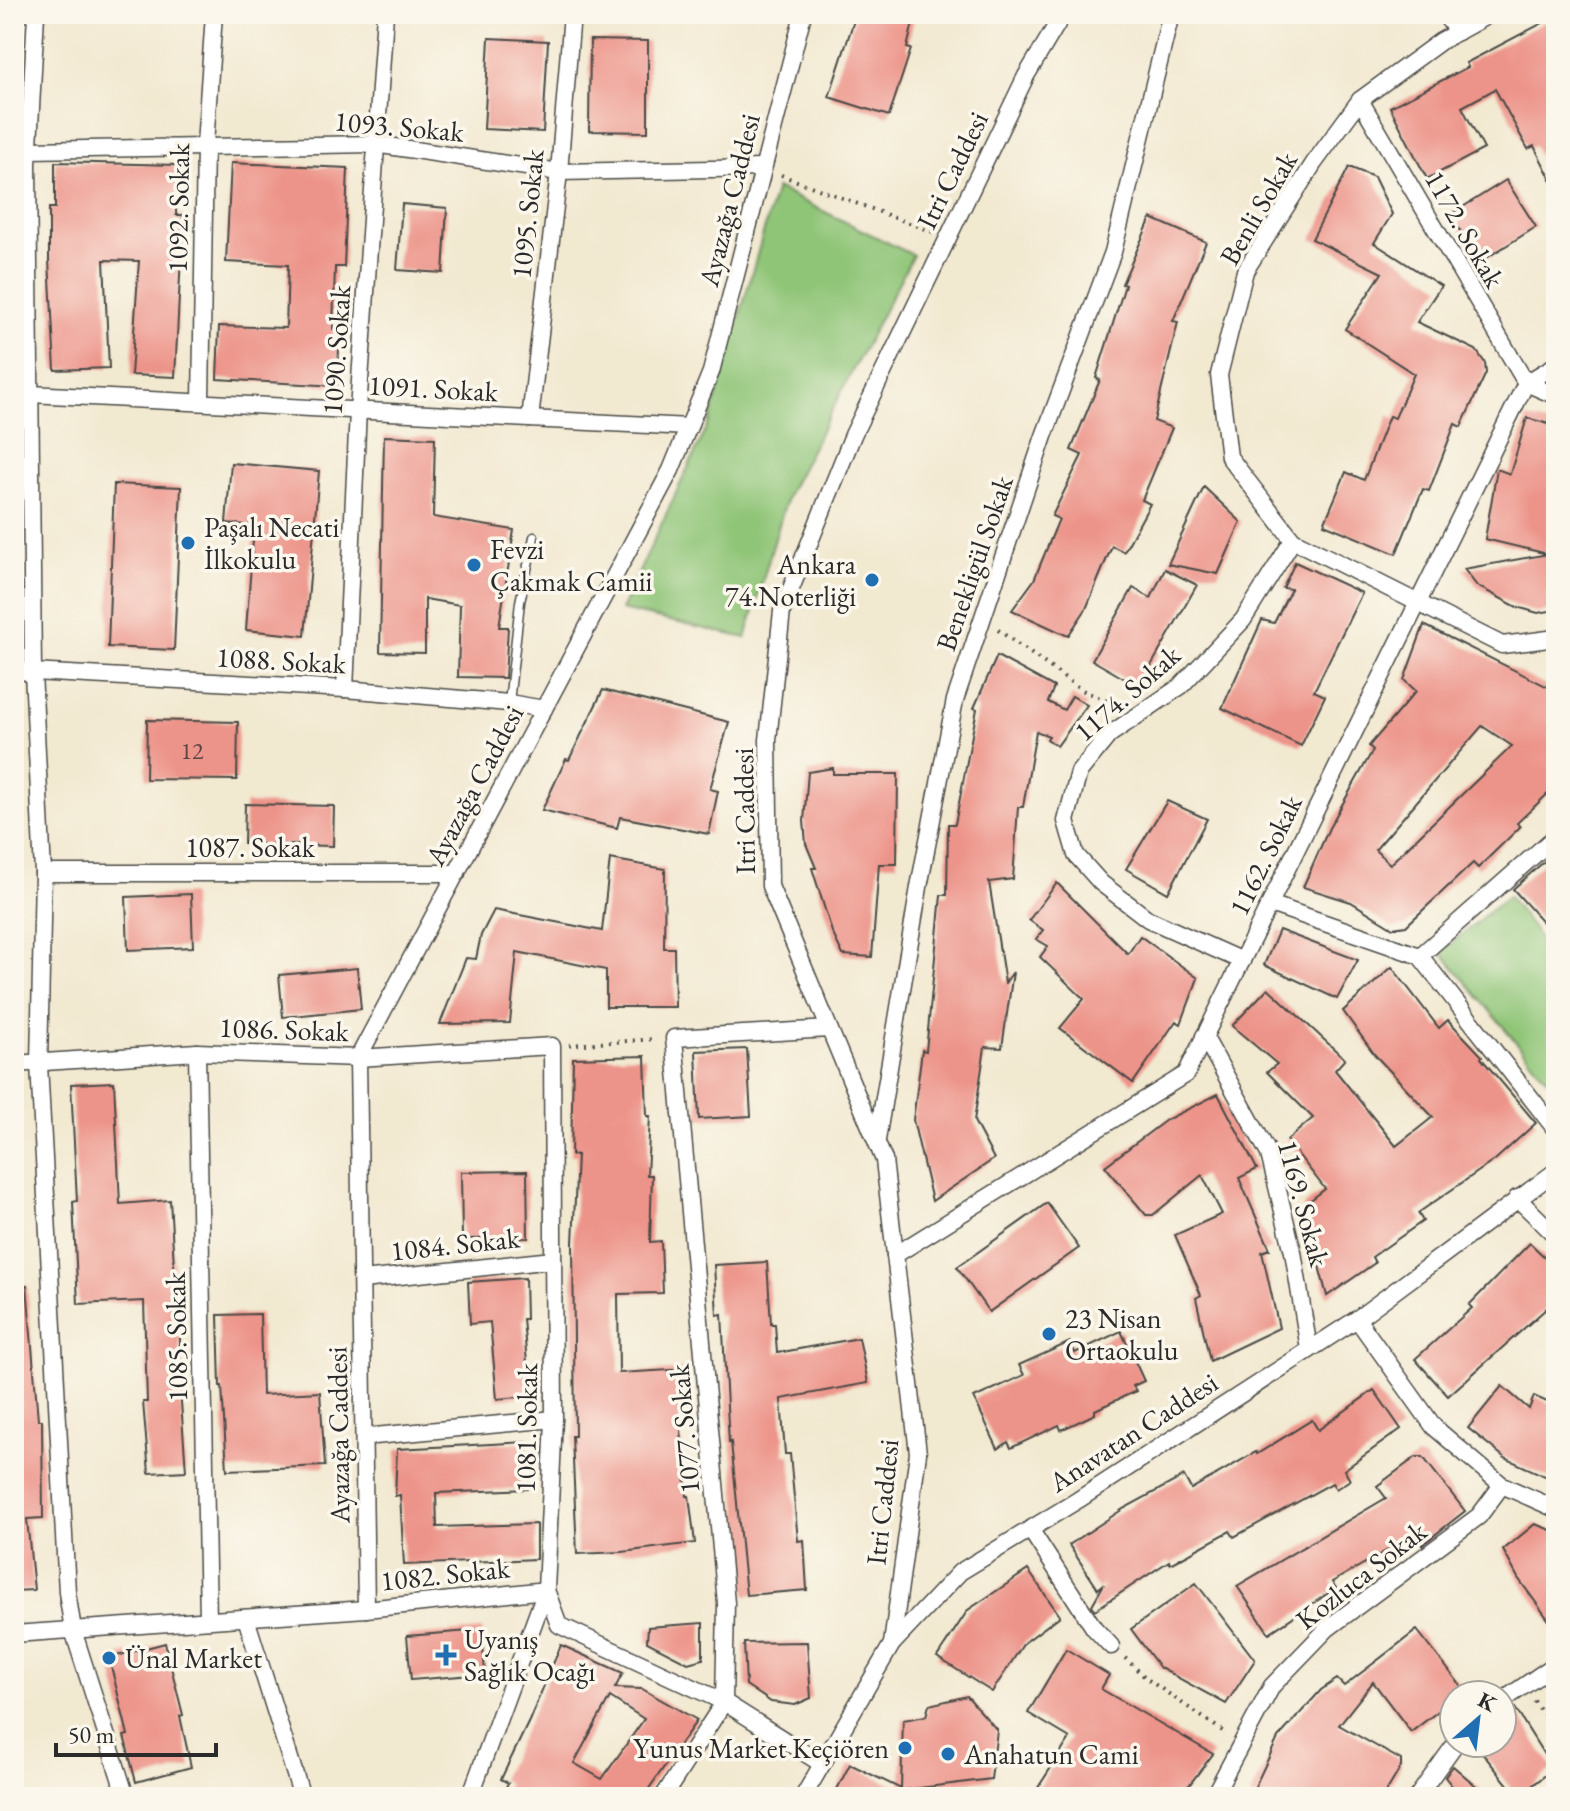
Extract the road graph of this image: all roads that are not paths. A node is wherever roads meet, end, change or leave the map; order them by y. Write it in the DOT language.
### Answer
graph roads {
  1 [pos="36,14"];
  2 [pos="214,14"];
  3 [pos="385,14"];
  4 [pos="572,14"];
  5 [pos="803,14"];
  6 [pos="1063,14"];
  7 [pos="1166,14"];
  8 [pos="1444,14"];
  9 [pos="1490,14"];
  10 [pos="1458,32"];
  11 [pos="1360,100"];
  12 [pos="375,144"];
  13 [pos="205,145"];
  14 [pos="28,150"];
  15 [pos="763,168"];
  16 [pos="559,172"];
  17 [pos="1556,365"];
  18 [pos="1526,383"];
  19 [pos="30,394"];
  20 [pos="1556,396"];
  21 [pos="201,402"];
  22 [pos="358,410"];
  23 [pos="530,419"];
  24 [pos="689,427"];
  25 [pos="534,537"];
  26 [pos="1293,540"];
  27 [pos="1417,604"];
  28 [pos="1556,638"];
  29 [pos="14,671"];
  30 [pos="33,672"];
  31 [pos="345,689"];
  32 [pos="509,703"];
  33 [pos="544,709"];
  34 [pos="1556,836"];
  35 [pos="43,873"];
  36 [pos="457,873"];
  37 [pos="1270,904"];
  38 [pos="1420,956"];
  39 [pos="1242,961"];
  40 [pos="829,1029"];
  41 [pos="1204,1036"];
  42 [pos="552,1046"];
  43 [pos="197,1052"];
  44 [pos="358,1058"];
  45 [pos="14,1064"];
  46 [pos="39,1064"];
  47 [pos="1556,1130"];
  48 [pos="876,1142"];
  49 [pos="1556,1171"];
  50 [pos="1517,1198"];
  51 [pos="1556,1236"];
  52 [pos="895,1255"];
  53 [pos="553,1260"];
  54 [pos="362,1280"];
  55 [pos="1357,1319"];
  56 [pos="1309,1349"];
  57 [pos="554,1419"];
  58 [pos="364,1437"];
  59 [pos="1502,1485"];
  60 [pos="1556,1509"];
  61 [pos="1030,1529"];
  62 [pos="546,1590"];
  63 [pos="366,1609"];
  64 [pos="246,1618"];
  65 [pos="208,1620"];
  66 [pos="73,1630"];
  67 [pos="14,1634"];
  68 [pos="892,1644"];
  69 [pos="1111,1646"];
  70 [pos="1556,1664"];
  71 [pos="1518,1690"];
  72 [pos="724,1702"];
  73 [pos="1444,1759"];
  74 [pos="822,1764"];
  75 [pos="126,1797"];
  76 [pos="302,1797"];
  77 [pos="470,1797"];
  78 [pos="663,1797"];
  79 [pos="803,1797"];
  80 [pos="1213,1797"];
  81 [pos="1417,1797"];
  1 -- 14 [label="street"];
  2 -- 13 [label="street, 1092. Sokak"];
  3 -- 12 [label="street, 1090. Sokak"];
  4 -- 16 [label="street, 1095. Sokak"];
  5 -- 15 [label="street, Ayazağa Caddesi"];
  6 -- 40 [label="street, Itri Caddesi"];
  7 -- 48 [label="street, Benekligül Sokak"];
  8 -- 10 [label="street"];
  9 -- 10 [label="street, Benli Sokak"];
  10 -- 11 [label="street, Benli Sokak"];
  11 -- 18 [label="street, 1172. Sokak"];
  11 -- 26 [label="street, Benli Sokak"];
  12 -- 13 [label="street, 1093. Sokak"];
  12 -- 16 [label="street, 1093. Sokak"];
  12 -- 22 [label="street, 1090. Sokak"];
  13 -- 14 [label="street, 1093. Sokak"];
  13 -- 21 [label="street, 1092. Sokak"];
  14 -- 19 [label="street"];
  15 -- 16 [label="street, 1093. Sokak"];
  15 -- 24 [label="street, Ayazağa Caddesi"];
  16 -- 23 [label="street, 1095. Sokak"];
  17 -- 18 [label="street"];
  18 -- 20 [label="street"];
  18 -- 27 [label="street, 1162. Sokak"];
  19 -- 21 [label="street, 1091. Sokak"];
  19 -- 30 [label="street"];
  21 -- 22 [label="street, 1091. Sokak"];
  22 -- 23 [label="street, 1091. Sokak"];
  22 -- 31 [label="street, 1090. Sokak"];
  23 -- 24 [label="street, 1091. Sokak"];
  24 -- 33 [label="street, Ayazağa Caddesi"];
  25 -- 32 [label="lane"];
  26 -- 27 [label="street, Benli Sokak"];
  26 -- 39 [label="street, 1174. Sokak"];
  27 -- 28 [label="street, Benli Sokak"];
  27 -- 37 [label="street, 1162. Sokak"];
  29 -- 30 [label="street, 1088. Sokak"];
  30 -- 31 [label="street, 1088. Sokak"];
  30 -- 35 [label="street"];
  31 -- 32 [label="street, 1088. Sokak"];
  32 -- 33 [label="street, 1088. Sokak"];
  33 -- 36 [label="street, Ayazağa Caddesi"];
  34 -- 38 [label="street"];
  35 -- 36 [label="street, 1087. Sokak"];
  35 -- 46 [label="street"];
  36 -- 44 [label="street, Ayazağa Caddesi"];
  37 -- 38 [label="street"];
  37 -- 39 [label="street, 1162. Sokak"];
  38 -- 47 [label="street"];
  39 -- 41 [label="street, 1162. Sokak"];
  40 -- 48 [label="street, Itri Caddesi"];
  40 -- 72 [label="street, 1077. Sokak"];
  41 -- 52 [label="street, 1162. Sokak"];
  41 -- 56 [label="street, 1169. Sokak"];
  42 -- 44 [label="street, 1086. Sokak"];
  42 -- 53 [label="street, 1081. Sokak"];
  43 -- 44 [label="street, 1086. Sokak"];
  43 -- 46 [label="street, 1086. Sokak"];
  43 -- 65 [label="street, 1085. Sokak"];
  44 -- 54 [label="street, Ayazağa Caddesi"];
  45 -- 46 [label="street, 1086. Sokak"];
  46 -- 66 [label="street"];
  48 -- 52 [label="street, Itri Caddesi"];
  49 -- 50 [label="street, Anavatan Caddesi"];
  50 -- 51 [label="street"];
  50 -- 55 [label="street, Anavatan Caddesi"];
  52 -- 68 [label="street, Itri Caddesi"];
  53 -- 54 [label="street, 1084. Sokak"];
  53 -- 57 [label="street, 1081. Sokak"];
  54 -- 58 [label="street, Ayazağa Caddesi"];
  55 -- 56 [label="street, Anavatan Caddesi"];
  55 -- 59 [label="street"];
  56 -- 61 [label="street, Anavatan Caddesi"];
  57 -- 58 [label="street"];
  57 -- 62 [label="street, 1081. Sokak"];
  58 -- 63 [label="street, Ayazağa Caddesi"];
  59 -- 60 [label="street"];
  59 -- 80 [label="street, Kozluca Sokak"];
  61 -- 68 [label="street, Anavatan Caddesi"];
  61 -- 69 [label="street"];
  62 -- 63 [label="street, 1082. Sokak"];
  62 -- 72 [label="street, 1082. Sokak"];
  62 -- 77 [label="street, 1081. Sokak"];
  63 -- 64 [label="street, 1082. Sokak"];
  64 -- 65 [label="street, 1082. Sokak"];
  64 -- 76 [label="street"];
  65 -- 66 [label="street, 1082. Sokak"];
  66 -- 67 [label="street, 1082. Sokak"];
  66 -- 75 [label="street"];
  68 -- 74 [label="street, Anavatan Caddesi"];
  70 -- 71 [label="street"];
  72 -- 74 [label="street, 1082. Sokak"];
  72 -- 78 [label="street"];
  73 -- 81 [label="street"];
  74 -- 79 [label="street, Anavatan Caddesi"];
}
